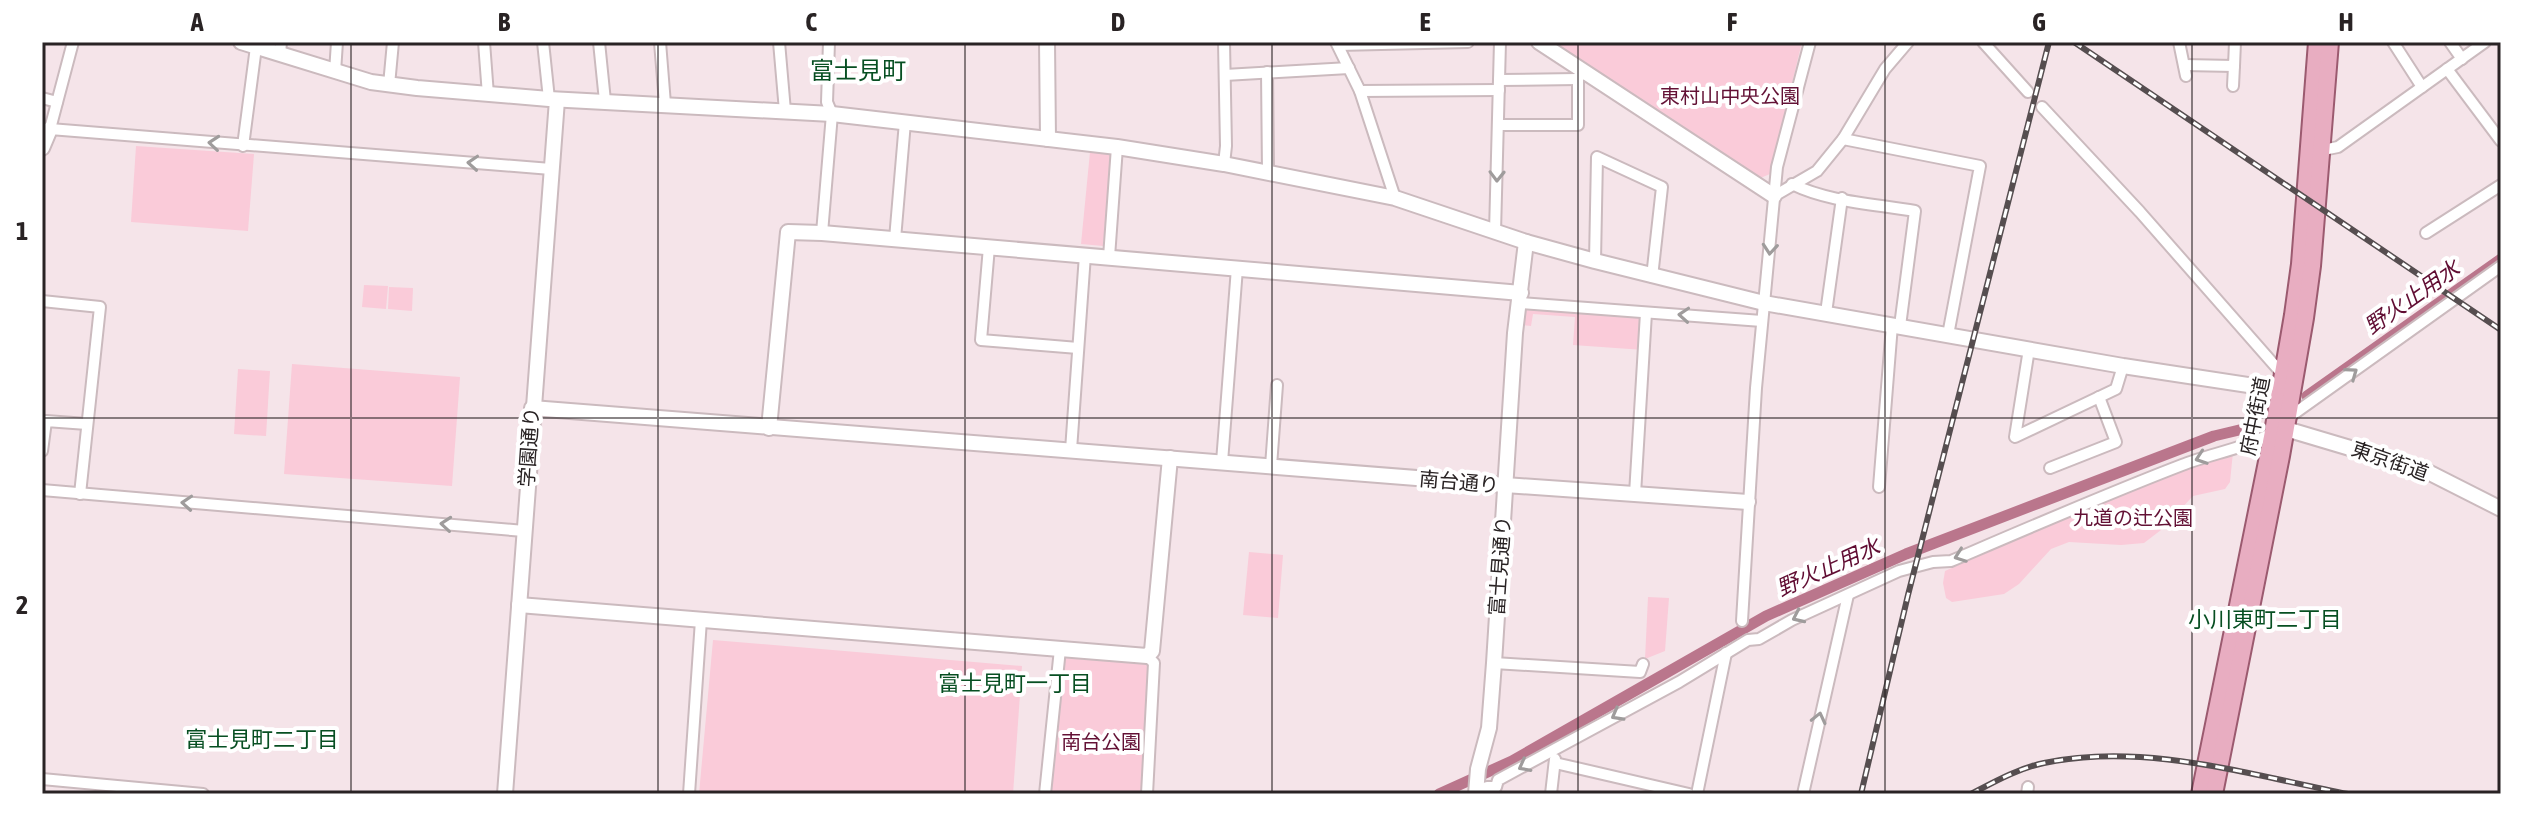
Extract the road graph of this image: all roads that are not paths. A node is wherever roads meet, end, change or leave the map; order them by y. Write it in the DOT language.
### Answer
graph roads {
  1 [pos="59,42"];
  2 [pos="337,42"];
  3 [pos="393,42"];
  4 [pos="484,42"];
  5 [pos="543,42"];
  6 [pos="599,42"];
  7 [pos="660,42"];
  8 [pos="779,42"];
  9 [pos="829,42"];
  10 [pos="1047,42"];
  11 [pos="1224,42"];
  12 [pos="1468,42"];
  13 [pos="1500,42"];
  14 [pos="1539,42"];
  15 [pos="1810,42"];
  16 [pos="1908,42"];
  17 [pos="1983,42"];
  18 [pos="2179,42"];
  19 [pos="2235,42"];
  20 [pos="2317,42"];
  21 [pos="2330,42"];
  22 [pos="2393,42"];
  23 [pos="2450,42"];
  24 [pos="2485,42"];
  25 [pos="72,44"];
  26 [pos="248,44"];
  27 [pos="1337,44"];
  28 [pos="280,48"];
  29 [pos="2462,59"];
  30 [pos="2234,66"];
  31 [pos="1349,68"];
  32 [pos="2447,69"];
  33 [pos="335,72"];
  34 [pos="1267,72"];
  35 [pos="1225,75"];
  36 [pos="1580,75"];
  37 [pos="389,85"];
  38 [pos="1499,85"];
  39 [pos="2233,86"];
  40 [pos="2422,87"];
  41 [pos="1360,91"];
  42 [pos="2028,92"];
  43 [pos="488,95"];
  44 [pos="42,98"];
  45 [pos="553,99"];
  46 [pos="605,101"];
  47 [pos="57,102"];
  48 [pos="665,104"];
  49 [pos="2042,107"];
  50 [pos="785,111"];
  51 [pos="832,114"];
  52 [pos="905,122"];
  53 [pos="1498,125"];
  54 [pos="50,129"];
  55 [pos="1048,139"];
  56 [pos="1843,139"];
  57 [pos="2501,141"];
  58 [pos="243,146"];
  59 [pos="1117,147"];
  60 [pos="42,148"];
  61 [pos="2315,151"];
  62 [pos="1224,164"];
  63 [pos="551,169"];
  64 [pos="1268,172"];
  65 [pos="1792,184"];
  66 [pos="2501,185"];
  67 [pos="1774,196"];
  68 [pos="1395,198"];
  69 [pos="1842,198"];
  70 [pos="1495,232"];
  71 [pos="822,233"];
  72 [pos="2426,233"];
  73 [pos="895,239"];
  74 [pos="1526,242"];
  75 [pos="989,247"];
  76 [pos="1085,255"];
  77 [pos="1109,257"];
  78 [pos="1595,261"];
  79 [pos="2501,266"];
  80 [pos="1237,268"];
  81 [pos="1652,277"];
  82 [pos="1520,298"];
  83 [pos="42,301"];
  84 [pos="1764,303"];
  85 [pos="1646,313"];
  86 [pos="1826,313"];
  87 [pos="1762,321"];
  88 [pos="1896,326"];
  89 [pos="1948,335"];
  90 [pos="1078,348"];
  91 [pos="2029,349"];
  92 [pos="2123,366"];
  93 [pos="2287,384"];
  94 [pos="1277,385"];
  95 [pos="2099,397"];
  96 [pos="532,408"];
  97 [pos="87,424"];
  98 [pos="2282,426"];
  99 [pos="769,428"];
  100 [pos="1071,450"];
  101 [pos="42,451"];
  102 [pos="1170,458"];
  103 [pos="1222,462"];
  104 [pos="1271,466"];
  105 [pos="2050,468"];
  106 [pos="1505,485"];
  107 [pos="1879,487"];
  108 [pos="42,490"];
  109 [pos="80,494"];
  110 [pos="1635,494"];
  111 [pos="42,500"];
  112 [pos="1748,502"];
  113 [pos="2501,509"];
  114 [pos="524,531"];
  115 [pos="1848,595"];
  116 [pos="519,605"];
  117 [pos="701,620"];
  118 [pos="1742,621"];
  119 [pos="1060,649"];
  120 [pos="1726,653"];
  121 [pos="1147,656"];
  122 [pos="1494,663"];
  123 [pos="1643,664"];
  124 [pos="1556,749"];
  125 [pos="1555,763"];
  126 [pos="42,779"];
  127 [pos="1477,790"];
  128 [pos="1500,790"];
  129 [pos="203,794"];
  130 [pos="505,794"];
  131 [pos="689,794"];
  132 [pos="1045,794"];
  133 [pos="1147,794"];
  134 [pos="1551,794"];
  135 [pos="1686,794"];
  136 [pos="1697,794"];
  137 [pos="1803,794"];
  138 [pos="2200,794"];
  139 [pos="2214,794"];
  1 -- 25 [label="street"];
  2 -- 33 [label="street"];
  3 -- 37 [label="street"];
  4 -- 43 [label="street"];
  5 -- 45 [label="street"];
  6 -- 46 [label="street"];
  7 -- 48 [label="street"];
  8 -- 50 [label="street"];
  9 -- 51 [label="street"];
  10 -- 55 [label="street"];
  11 -- 35 [label="street"];
  12 -- 27 [label="street"];
  13 -- 38 [label="street"];
  14 -- 36 [label="street"];
  15 -- 67 [label="street"];
  16 -- 56 [label="street"];
  17 -- 42 [label="street"];
  18 -- 30 [label="street"];
  19 -- 30 [label="street"];
  20 -- 61 [label="main road, 府中街道"];
  21 -- 61 [label="main road, 府中街道"];
  22 -- 40 [label="street"];
  23 -- 29 [label="street"];
  24 -- 29 [label="street"];
  25 -- 47 [label="street"];
  26 -- 28 [label="street"];
  26 -- 58 [label="street"];
  27 -- 31 [label="street"];
  28 -- 33 [label="street"];
  29 -- 32 [label="street"];
  30 -- 39 [label="street"];
  31 -- 34 [label="street"];
  31 -- 41 [label="street"];
  32 -- 40 [label="street"];
  32 -- 57 [label="street"];
  33 -- 37 [label="street"];
  34 -- 35 [label="street"];
  34 -- 64 [label="street"];
  35 -- 62 [label="street"];
  36 -- 38 [label="street"];
  36 -- 53 [label="street"];
  36 -- 67 [label="street"];
  37 -- 43 [label="street"];
  38 -- 41 [label="street"];
  38 -- 53 [label="street"];
  40 -- 61 [label="street"];
  41 -- 68 [label="street"];
  43 -- 45 [label="street"];
  44 -- 47 [label="street"];
  45 -- 46 [label="street"];
  45 -- 63 [label="street, 学園通り"];
  46 -- 48 [label="street"];
  47 -- 54 [label="street"];
  48 -- 50 [label="street"];
  49 -- 93 [label="street"];
  50 -- 51 [label="street"];
  51 -- 52 [label="street"];
  51 -- 71 [label="street"];
  52 -- 55 [label="street"];
  52 -- 73 [label="street"];
  53 -- 70 [label="street, one-way"];
  58 -- 54 [label="street, one-way"];
  54 -- 60 [label="street"];
  55 -- 59 [label="street"];
  56 -- 65 [label="street"];
  56 -- 89 [label="street"];
  63 -- 58 [label="street, one-way"];
  59 -- 62 [label="street"];
  59 -- 77 [label="street"];
  61 -- 93 [label="main road, 府中街道"];
  62 -- 64 [label="street"];
  63 -- 96 [label="street, 学園通り"];
  64 -- 68 [label="street"];
  65 -- 67 [label="street"];
  65 -- 69 [label="street"];
  66 -- 72 [label="street"];
  67 -- 84 [label="street, one-way"];
  68 -- 70 [label="street"];
  69 -- 86 [label="street"];
  69 -- 88 [label="street"];
  70 -- 74 [label="street"];
  71 -- 73 [label="street"];
  71 -- 99 [label="street"];
  73 -- 75 [label="street"];
  74 -- 78 [label="street"];
  74 -- 82 [label="street, 富士見通り"];
  75 -- 76 [label="street"];
  75 -- 90 [label="street"];
  76 -- 77 [label="street"];
  76 -- 90 [label="street"];
  77 -- 80 [label="street"];
  78 -- 81 [label="street"];
  78 -- 81 [label="street"];
  98 -- 79 [label="street, one-way"];
  80 -- 82 [label="street"];
  80 -- 103 [label="street"];
  81 -- 84 [label="street"];
  82 -- 85 [label="street"];
  82 -- 106 [label="street, 富士見通り"];
  83 -- 97 [label="street"];
  84 -- 86 [label="street"];
  84 -- 87 [label="street"];
  87 -- 85 [label="street, one-way"];
  85 -- 110 [label="street"];
  86 -- 88 [label="street"];
  87 -- 112 [label="street"];
  88 -- 89 [label="street"];
  88 -- 107 [label="street"];
  89 -- 91 [label="street"];
  90 -- 100 [label="street"];
  91 -- 92 [label="street"];
  91 -- 95 [label="street"];
  92 -- 93 [label="street"];
  92 -- 95 [label="street"];
  93 -- 98 [label="main road, 府中街道"];
  94 -- 104 [label="street"];
  95 -- 105 [label="street"];
  96 -- 99 [label="street, 南台通り"];
  96 -- 114 [label="street, 学園通り"];
  97 -- 101 [label="street"];
  97 -- 109 [label="street"];
  98 -- 113 [label="street, 東京街道"];
  98 -- 115 [label="street, one-way"];
  98 -- 138 [label="main road, 府中街道"];
  98 -- 139 [label="main road, 府中街道"];
  99 -- 100 [label="street, 南台通り"];
  100 -- 102 [label="street, 南台通り"];
  102 -- 103 [label="street, 南台通り"];
  102 -- 121 [label="street"];
  103 -- 104 [label="street, 南台通り"];
  104 -- 106 [label="street, 南台通り"];
  106 -- 110 [label="street, 南台通り"];
  106 -- 122 [label="street, 富士見通り"];
  108 -- 109 [label="street"];
  108 -- 111 [label="street"];
  114 -- 109 [label="street, one-way"];
  110 -- 112 [label="street, 南台通り"];
  112 -- 118 [label="street"];
  114 -- 116 [label="street, 学園通り"];
  115 -- 120 [label="street, one-way"];
  137 -- 115 [label="street, one-way"];
  116 -- 117 [label="street"];
  116 -- 130 [label="street, 学園通り"];
  117 -- 119 [label="street"];
  117 -- 131 [label="street"];
  119 -- 121 [label="street"];
  119 -- 132 [label="street"];
  120 -- 124 [label="street, one-way"];
  120 -- 136 [label="street"];
  121 -- 133 [label="street"];
  122 -- 123 [label="street"];
  122 -- 127 [label="street, 富士見通り"];
  124 -- 125 [label="street"];
  124 -- 128 [label="street, one-way"];
  125 -- 134 [label="street"];
  125 -- 135 [label="street"];
  126 -- 129 [label="street"];
  127 -- 128 [label="street"];
}
